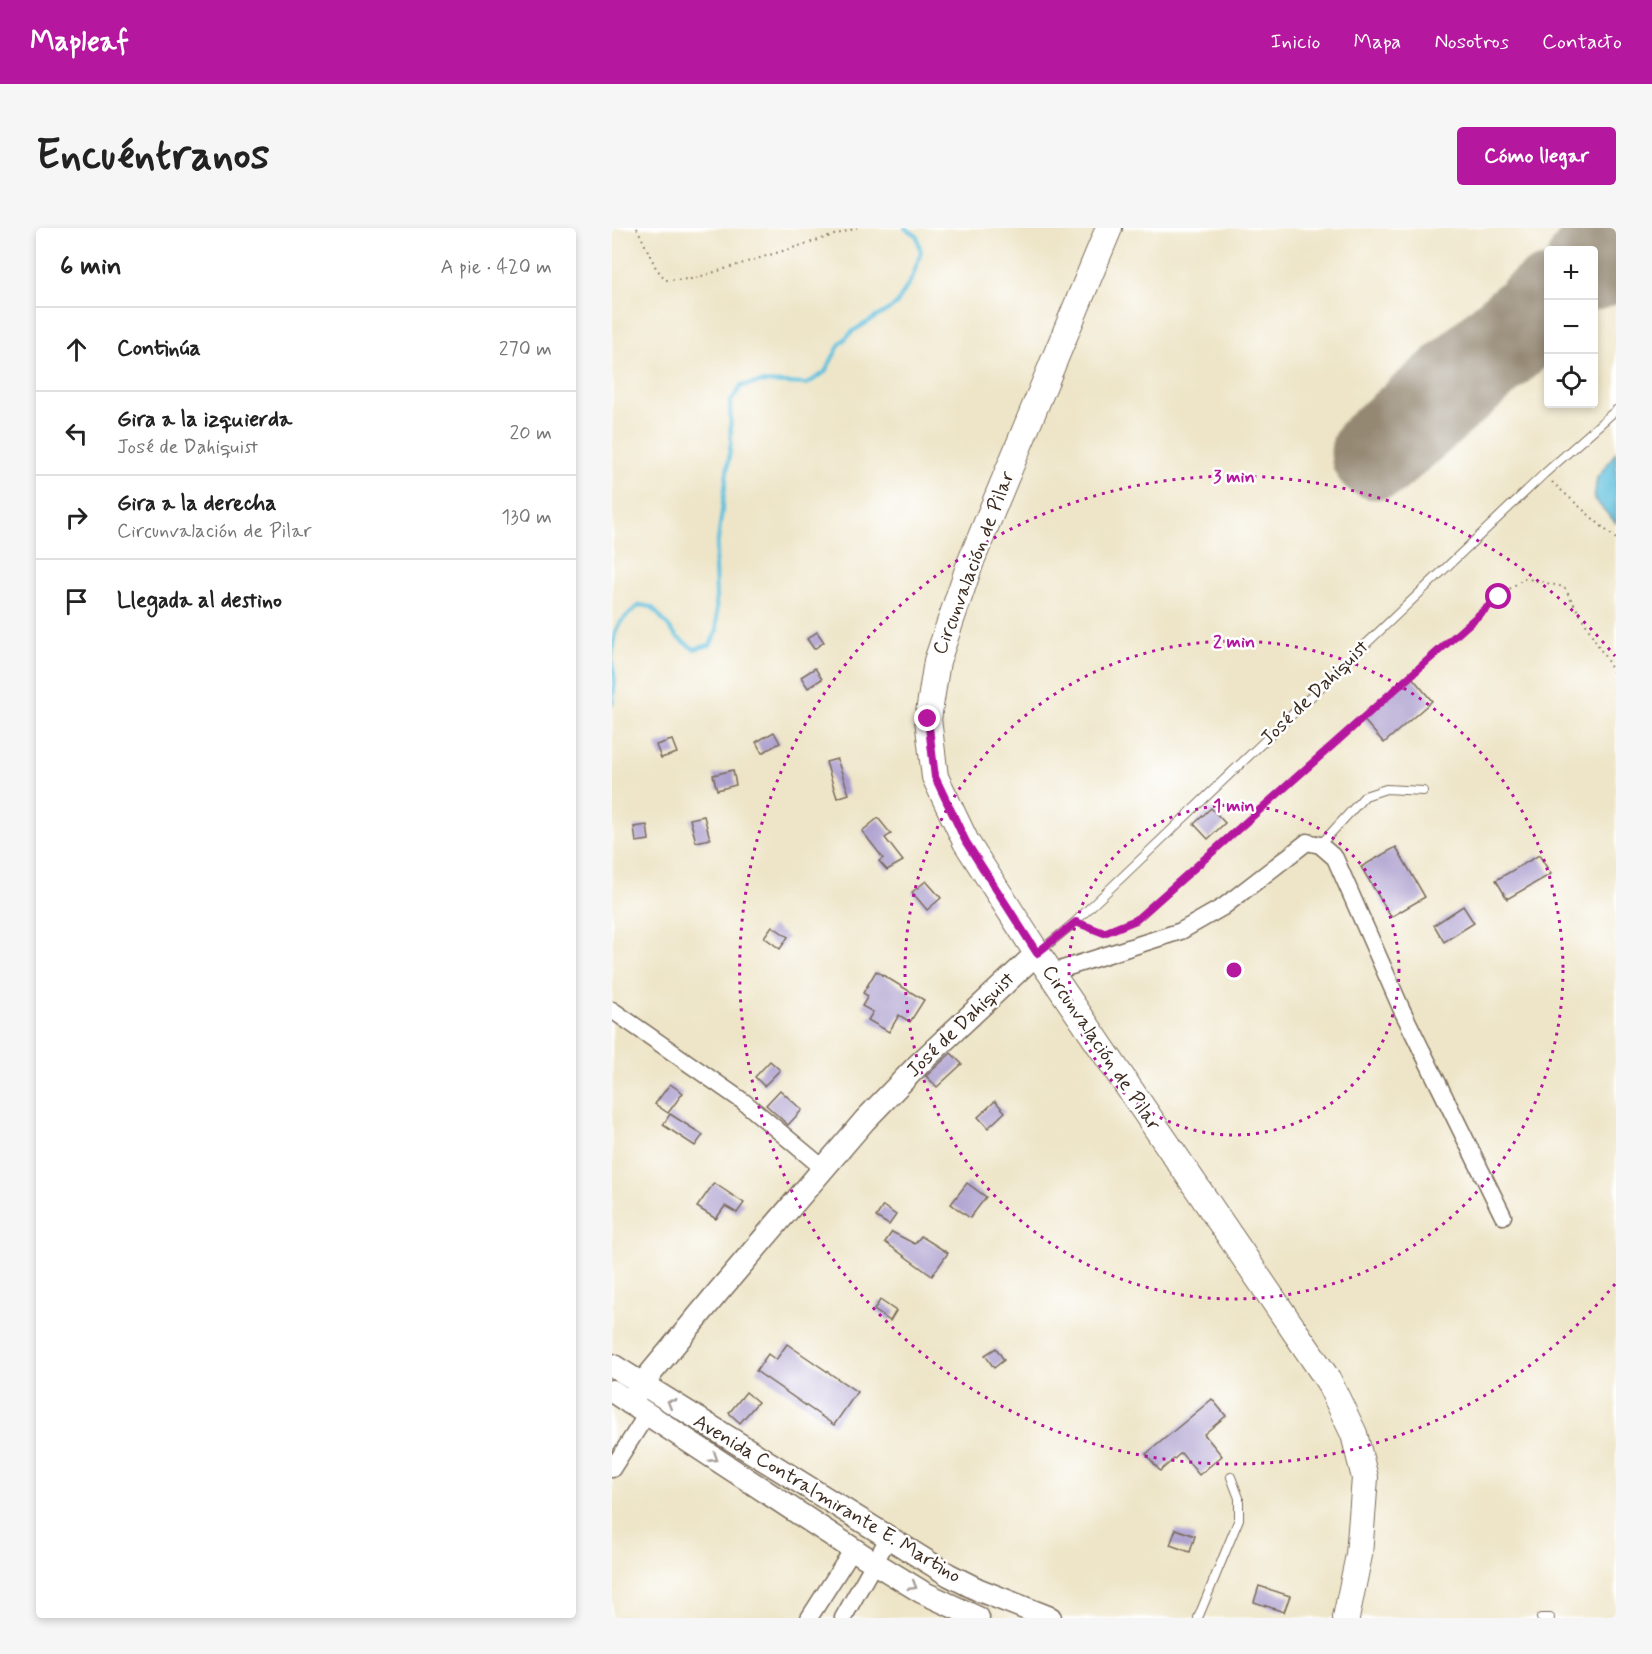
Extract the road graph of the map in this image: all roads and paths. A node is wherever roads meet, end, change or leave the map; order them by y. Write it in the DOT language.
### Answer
graph roads {
  1 [pos="638,228"];
  2 [pos="856,228"];
  3 [pos="1109,228"];
  4 [pos="1616,410"];
  5 [pos="1544,474"];
  6 [pos="1616,539"];
  7 [pos="1616,676"];
  8 [pos="1423,790"];
  9 [pos="1320,845"];
  10 [pos="1076,922"];
  11 [pos="1044,963"];
  12 [pos="612,1010"];
  13 [pos="823,1168"];
  14 [pos="1503,1216"];
  15 [pos="612,1365"];
  16 [pos="633,1398"];
  17 [pos="612,1469"];
  18 [pos="1231,1477"];
  19 [pos="889,1537"];
  20 [pos="852,1549"];
  21 [pos="873,1562"];
  22 [pos="809,1618"];
  23 [pos="843,1618"];
  24 [pos="978,1618"];
  25 [pos="1050,1618"];
  26 [pos="1198,1618"];
  27 [pos="1346,1618"];
  28 [pos="1541,1618"];
  29 [pos="1550,1618"];
  1 -- 2 [label="path"];
  3 -- 11 [label="main road, Circunvalación de Pilar"];
  4 -- 5 [label="lane, José de Dahiquist"];
  5 -- 6 [label="path"];
  5 -- 10 [label="lane, José de Dahiquist"];
  7 -- 10 [label="path"];
  8 -- 9 [label="lane"];
  9 -- 11 [label="street"];
  9 -- 14 [label="street"];
  10 -- 11 [label="lane, José de Dahiquist"];
  11 -- 13 [label="main road, José de Dahiquist"];
  11 -- 27 [label="main road, Circunvalación de Pilar"];
  12 -- 13 [label="street"];
  13 -- 16 [label="main road, José de Dahiquist"];
  15 -- 16 [label="main road, Avenida Contralmirante E. Martino"];
  16 -- 17 [label="street"];
  19 -- 16 [label="main road, Avenida Contralmirante E. Martino, one-way"];
  16 -- 20 [label="main road, Avenida Contralmirante E. Martino, one-way"];
  18 -- 26 [label="lane"];
  19 -- 21 [label="street"];
  19 -- 25 [label="main road, Avenida Contralmirante E. Martino"];
  20 -- 21 [label="main road, Avenida Contralmirante E. Martino"];
  20 -- 22 [label="street"];
  21 -- 23 [label="street"];
  21 -- 24 [label="main road, Avenida Contralmirante E. Martino, one-way"];
  28 -- 29 [label="lane"];
}
